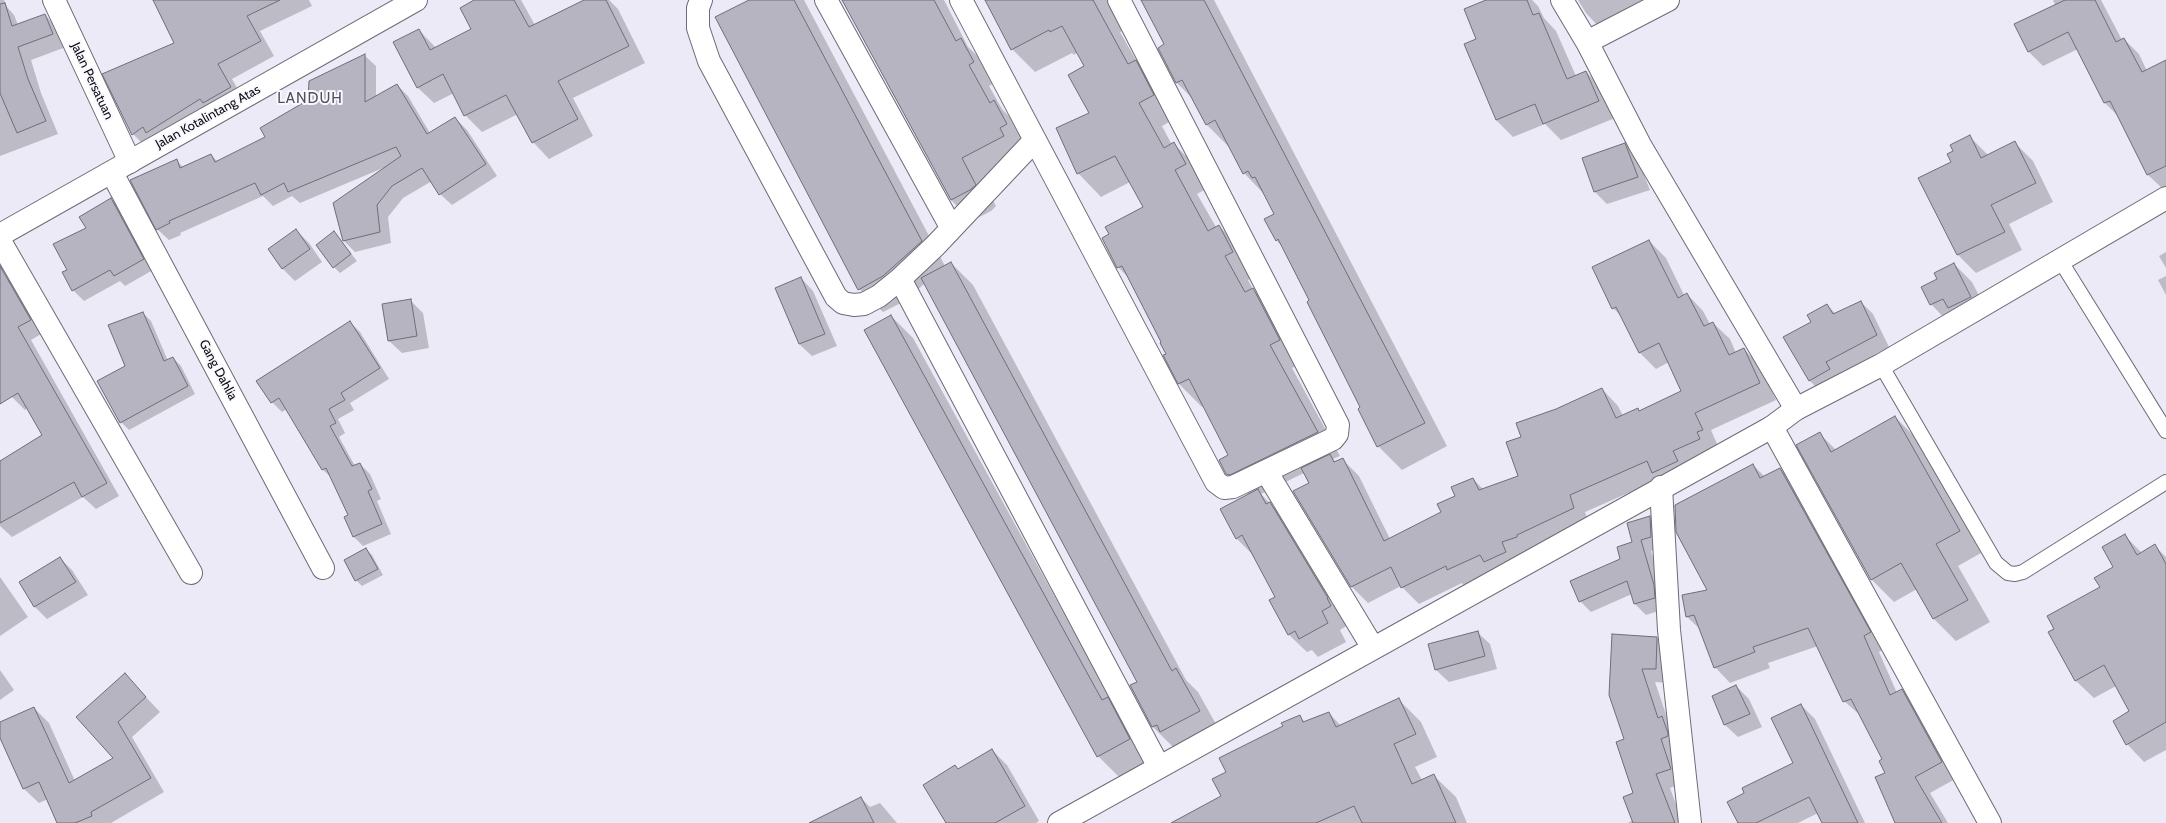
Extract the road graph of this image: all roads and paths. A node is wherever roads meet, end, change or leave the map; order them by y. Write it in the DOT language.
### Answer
graph roads {
  1 [pos="54,0"];
  2 [pos="416,0"];
  3 [pos="700,0"];
  4 [pos="826,0"];
  5 [pos="961,0"];
  6 [pos="1119,0"];
  7 [pos="1562,0"];
  8 [pos="1668,0"];
  9 [pos="1587,42"];
  10 [pos="1035,140"];
  11 [pos="121,167"];
  12 [pos="2166,198"];
  13 [pos="951,227"];
  14 [pos="0,235"];
  15 [pos="0,241"];
  16 [pos="2060,260"];
  17 [pos="900,279"];
  18 [pos="1882,365"];
  19 [pos="1796,410"];
  20 [pos="1772,427"];
  21 [pos="2166,431"];
  22 [pos="1266,471"];
  23 [pos="2166,482"];
  24 [pos="1661,487"];
  25 [pos="323,568"];
  26 [pos="191,573"];
  27 [pos="1373,648"];
  28 [pos="1159,767"];
  29 [pos="1059,823"];
  30 [pos="1690,823"];
  31 [pos="1990,823"];
  1 -- 11 [label="street, Jalan Persatuan"];
  2 -- 11 [label="street, Jalan Kotalintang Atas"];
  3 -- 17 [label="street"];
  4 -- 13 [label="street"];
  5 -- 10 [label="street"];
  6 -- 22 [label="street"];
  7 -- 9 [label="street"];
  8 -- 9 [label="street"];
  9 -- 19 [label="street"];
  10 -- 13 [label="street"];
  10 -- 22 [label="street"];
  11 -- 14 [label="street, Jalan Kotalintang Atas"];
  11 -- 25 [label="street, Gang Dahlia"];
  12 -- 16 [label="street"];
  13 -- 17 [label="street"];
  15 -- 26 [label="street"];
  16 -- 18 [label="street"];
  16 -- 21 [label="lane"];
  17 -- 28 [label="street"];
  18 -- 19 [label="street"];
  18 -- 23 [label="lane"];
  19 -- 20 [label="street"];
  20 -- 24 [label="street"];
  20 -- 31 [label="street"];
  22 -- 27 [label="street"];
  24 -- 27 [label="street"];
  24 -- 30 [label="street"];
  27 -- 28 [label="street"];
  28 -- 29 [label="street"];
}
